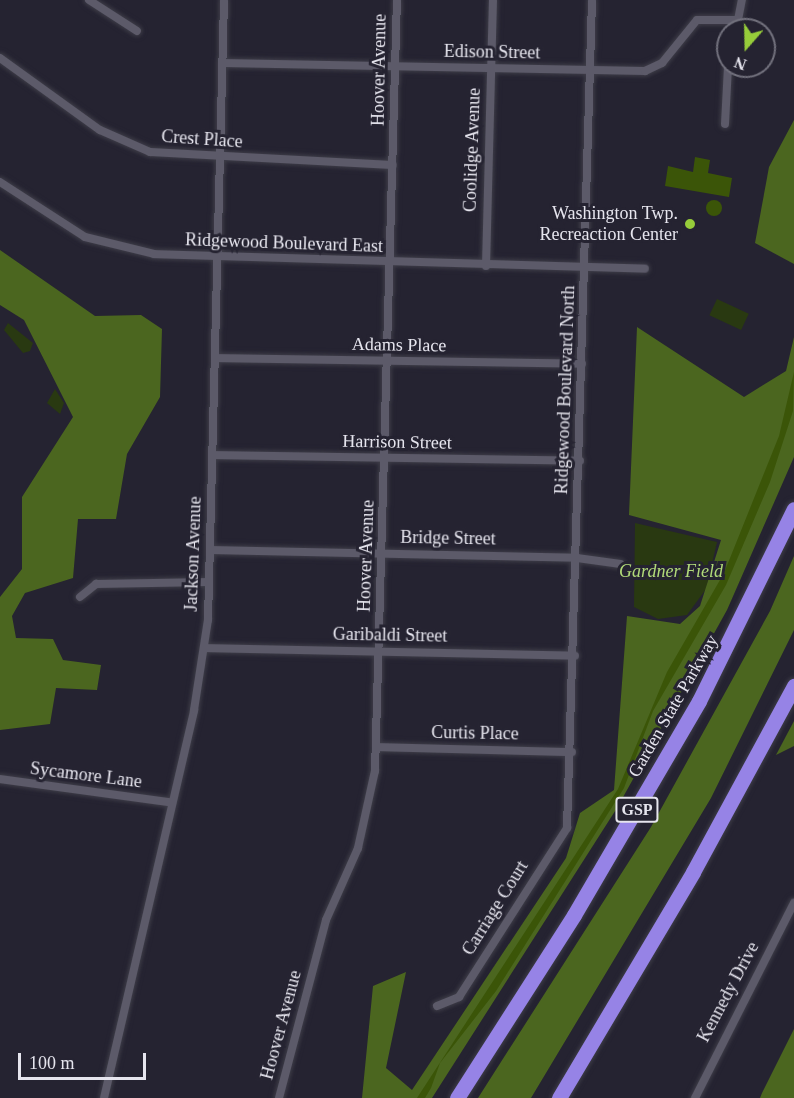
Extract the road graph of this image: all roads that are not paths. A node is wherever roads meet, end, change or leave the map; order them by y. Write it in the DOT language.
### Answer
graph roads {
  1 [pos="89,0"];
  2 [pos="224,0"];
  3 [pos="397,0"];
  4 [pos="493,0"];
  5 [pos="592,0"];
  6 [pos="742,0"];
  7 [pos="738,18"];
  8 [pos="716,20"];
  9 [pos="137,31"];
  10 [pos="0,58"];
  11 [pos="223,63"];
  12 [pos="396,66"];
  13 [pos="491,68"];
  14 [pos="590,70"];
  15 [pos="727,78"];
  16 [pos="724,124"];
  17 [pos="220,158"];
  18 [pos="393,165"];
  19 [pos="0,182"];
  20 [pos="218,258"];
  21 [pos="391,263"];
  22 [pos="486,266"];
  23 [pos="585,268"];
  24 [pos="645,269"];
  25 [pos="215,358"];
  26 [pos="388,361"];
  27 [pos="582,364"];
  28 [pos="213,455"];
  29 [pos="386,458"];
  30 [pos="580,461"];
  31 [pos="794,509"];
  32 [pos="210,550"];
  33 [pos="383,554"];
  34 [pos="577,558"];
  35 [pos="621,564"];
  36 [pos="209,582"];
  37 [pos="80,597"];
  38 [pos="205,648"];
  39 [pos="380,651"];
  40 [pos="574,656"];
  41 [pos="794,686"];
  42 [pos="378,747"];
  43 [pos="572,752"];
  44 [pos="0,780"];
  45 [pos="571,781"];
  46 [pos="169,802"];
  47 [pos="794,903"];
  48 [pos="437,1006"];
  49 [pos="104,1098"];
  50 [pos="279,1098"];
  51 [pos="457,1098"];
  52 [pos="559,1098"];
  53 [pos="695,1098"];
  1 -- 9 [label="street"];
  2 -- 11 [label="street, Jackson Avenue"];
  3 -- 12 [label="street, Hoover Avenue"];
  4 -- 13 [label="street, Coolidge Avenue"];
  5 -- 14 [label="street, Ridgewood Boulevard North"];
  6 -- 7 [label="street"];
  8 -- 14 [label="street, Edison Street"];
  10 -- 17 [label="street, Crest Place"];
  11 -- 12 [label="street, Edison Street"];
  11 -- 17 [label="street, Jackson Avenue"];
  12 -- 13 [label="street, Edison Street"];
  12 -- 18 [label="street, Hoover Avenue"];
  13 -- 14 [label="street, Edison Street"];
  13 -- 22 [label="street, Coolidge Avenue"];
  14 -- 23 [label="street, Ridgewood Boulevard North"];
  15 -- 16 [label="street"];
  17 -- 18 [label="street, Crest Place"];
  17 -- 20 [label="street, Jackson Avenue"];
  18 -- 21 [label="street, Hoover Avenue"];
  19 -- 20 [label="street, Ridgewood Boulevard East"];
  20 -- 21 [label="street, Ridgewood Boulevard East"];
  20 -- 25 [label="street, Jackson Avenue"];
  21 -- 22 [label="street, Ridgewood Boulevard East"];
  21 -- 26 [label="street, Hoover Avenue"];
  22 -- 23 [label="street, Ridgewood Boulevard East"];
  23 -- 24 [label="street, Ridgewood Boulevard East"];
  23 -- 27 [label="street, Ridgewood Boulevard North"];
  25 -- 26 [label="street, Adams Place"];
  25 -- 28 [label="street, Jackson Avenue"];
  26 -- 27 [label="street, Adams Place"];
  26 -- 29 [label="street, Hoover Avenue"];
  27 -- 30 [label="street, Ridgewood Boulevard North"];
  28 -- 29 [label="street, Harrison Street"];
  28 -- 32 [label="street, Jackson Avenue"];
  29 -- 30 [label="street, Harrison Street"];
  29 -- 33 [label="street, Hoover Avenue"];
  30 -- 34 [label="street, Ridgewood Boulevard North"];
  31 -- 51 [label="highway, Garden State Parkway / GSP"];
  32 -- 33 [label="street, Bridge Street"];
  32 -- 36 [label="street, Jackson Avenue"];
  33 -- 34 [label="street, Bridge Street"];
  33 -- 39 [label="street, Hoover Avenue"];
  34 -- 35 [label="street"];
  34 -- 40 [label="street, Ridgewood Boulevard North"];
  36 -- 37 [label="street"];
  36 -- 38 [label="street, Jackson Avenue"];
  38 -- 39 [label="street, Garibaldi Street"];
  38 -- 46 [label="street, Jackson Avenue"];
  39 -- 40 [label="street, Garibaldi Street"];
  39 -- 42 [label="street, Hoover Avenue"];
  40 -- 43 [label="street, Ridgewood Boulevard North"];
  41 -- 52 [label="highway"];
  42 -- 43 [label="street, Curtis Place"];
  42 -- 50 [label="street, Hoover Avenue"];
  43 -- 45 [label="street, Ridgewood Boulevard North"];
  44 -- 46 [label="street, Sycamore Lane"];
  45 -- 48 [label="street, Carriage Court"];
  46 -- 49 [label="street, Jackson Avenue"];
  47 -- 53 [label="street, Kennedy Drive"];
}
